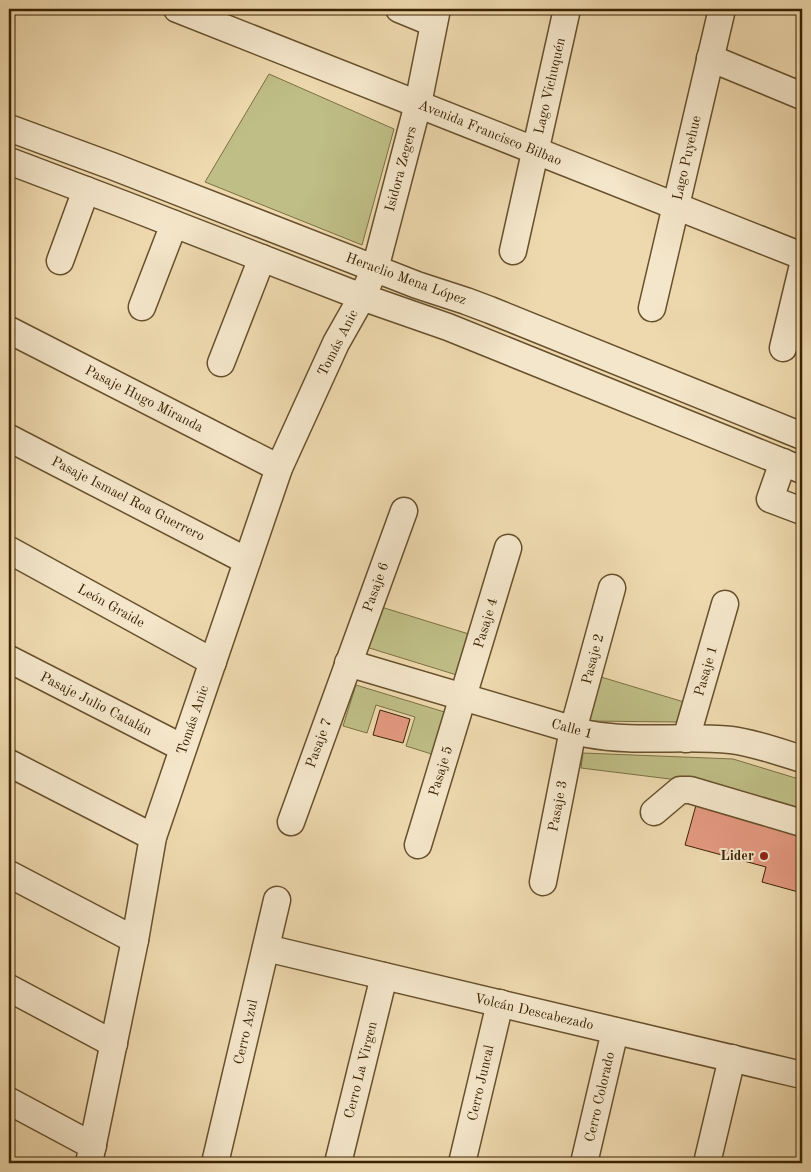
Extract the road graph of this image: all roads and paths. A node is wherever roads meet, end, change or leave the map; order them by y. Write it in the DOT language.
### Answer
graph roads {
  1 [pos="177,9"];
  2 [pos="399,9"];
  3 [pos="567,9"];
  4 [pos="722,9"];
  5 [pos="435,16"];
  6 [pos="710,58"];
  7 [pos="802,96"];
  8 [pos="418,104"];
  9 [pos="9,128"];
  10 [pos="536,151"];
  11 [pos="9,162"];
  12 [pos="86,190"];
  13 [pos="676,206"];
  14 [pos="174,224"];
  15 [pos="513,251"];
  16 [pos="802,256"];
  17 [pos="262,258"];
  18 [pos="60,262"];
  19 [pos="375,269"];
  20 [pos="802,269"];
  21 [pos="362,297"];
  22 [pos="142,307"];
  23 [pos="652,308"];
  24 [pos="9,330"];
  25 [pos="783,348"];
  26 [pos="221,363"];
  27 [pos="643,372"];
  28 [pos="636,403"];
  29 [pos="802,436"];
  30 [pos="9,438"];
  31 [pos="793,466"];
  32 [pos="279,468"];
  33 [pos="404,511"];
  34 [pos="802,511"];
  35 [pos="508,548"];
  36 [pos="9,550"];
  37 [pos="247,561"];
  38 [pos="612,588"];
  39 [pos="726,604"];
  40 [pos="9,659"];
  41 [pos="213,662"];
  42 [pos="348,664"];
  43 [pos="463,697"];
  44 [pos="573,730"];
  45 [pos="686,739"];
  46 [pos="184,748"];
  47 [pos="802,759"];
  48 [pos="9,763"];
  49 [pos="654,812"];
  50 [pos="290,822"];
  51 [pos="802,823"];
  52 [pos="153,837"];
  53 [pos="418,846"];
  54 [pos="9,874"];
  55 [pos="543,882"];
  56 [pos="278,900"];
  57 [pos="135,940"];
  58 [pos="266,948"];
  59 [pos="384,976"];
  60 [pos="9,988"];
  61 [pos="500,1003"];
  62 [pos="615,1031"];
  63 [pos="114,1044"];
  64 [pos="732,1058"];
  65 [pos="802,1075"];
  66 [pos="9,1101"];
  67 [pos="91,1155"];
  68 [pos="215,1163"];
  69 [pos="338,1163"];
  70 [pos="462,1163"];
  71 [pos="584,1163"];
  72 [pos="707,1163"];
  1 -- 8 [label="street, Avenida Francisco Bilbao"];
  2 -- 5 [label="street"];
  3 -- 10 [label="street, Lago Vichuquén"];
  4 -- 6 [label="street, Lago Puyehue"];
  5 -- 8 [label="street, Isidora Zegers"];
  6 -- 7 [label="street"];
  6 -- 13 [label="street, Lago Puyehue"];
  8 -- 10 [label="street, Avenida Francisco Bilbao"];
  8 -- 19 [label="street, Isidora Zegers"];
  9 -- 19 [label="street, Heraclio Mena López"];
  10 -- 13 [label="street, Avenida Francisco Bilbao"];
  10 -- 15 [label="street, Lago Vichuquén"];
  11 -- 12 [label="street"];
  12 -- 14 [label="street"];
  12 -- 18 [label="street"];
  13 -- 16 [label="street, Avenida Francisco Bilbao"];
  13 -- 23 [label="street, Lago Puyehue"];
  14 -- 17 [label="street"];
  14 -- 22 [label="street"];
  17 -- 21 [label="street"];
  17 -- 26 [label="street"];
  19 -- 21 [label="street, Isidora Zegers"];
  19 -- 27 [label="street, Heraclio Mena López"];
  20 -- 25 [label="street"];
  21 -- 28 [label="street"];
  21 -- 32 [label="street, Tomás Anic"];
  24 -- 32 [label="street, Pasaje Hugo Miranda"];
  27 -- 28 [label="street"];
  27 -- 29 [label="street, Heraclio Mena López"];
  28 -- 31 [label="street"];
  30 -- 37 [label="street, Pasaje Ismael Roa Guerrero"];
  31 -- 34 [label="street"];
  32 -- 37 [label="street, Tomás Anic"];
  33 -- 42 [label="street, Pasaje 6"];
  35 -- 43 [label="street, Pasaje 4"];
  36 -- 41 [label="street, León Graide"];
  37 -- 41 [label="street, Tomás Anic"];
  38 -- 44 [label="street, Pasaje 2"];
  39 -- 45 [label="street, Pasaje 1"];
  40 -- 46 [label="street, Pasaje Julio Catalán"];
  41 -- 46 [label="street, Tomás Anic"];
  42 -- 43 [label="street, Calle 1"];
  42 -- 50 [label="street, Pasaje 7"];
  43 -- 44 [label="street, Calle 1"];
  43 -- 53 [label="street, Pasaje 5"];
  44 -- 45 [label="street, Calle 1"];
  44 -- 55 [label="street, Pasaje 3"];
  45 -- 47 [label="street, Calle 1"];
  46 -- 52 [label="street, Tomás Anic"];
  48 -- 52 [label="street"];
  49 -- 51 [label="street"];
  52 -- 57 [label="street, Tomás Anic"];
  54 -- 57 [label="street"];
  56 -- 58 [label="street, Cerro Azul"];
  57 -- 63 [label="street, Tomás Anic"];
  58 -- 59 [label="street, Volcán Descabezado"];
  58 -- 68 [label="street, Cerro Azul"];
  59 -- 61 [label="street, Volcán Descabezado"];
  59 -- 69 [label="street, Cerro La Virgen"];
  60 -- 63 [label="street"];
  61 -- 62 [label="street, Volcán Descabezado"];
  61 -- 70 [label="street, Cerro Juncal"];
  62 -- 64 [label="street, Volcán Descabezado"];
  62 -- 71 [label="street, Cerro Colorado"];
  63 -- 67 [label="street, Tomás Anic"];
  64 -- 65 [label="street, Volcán Descabezado"];
  64 -- 72 [label="street"];
  66 -- 67 [label="street"];
}
